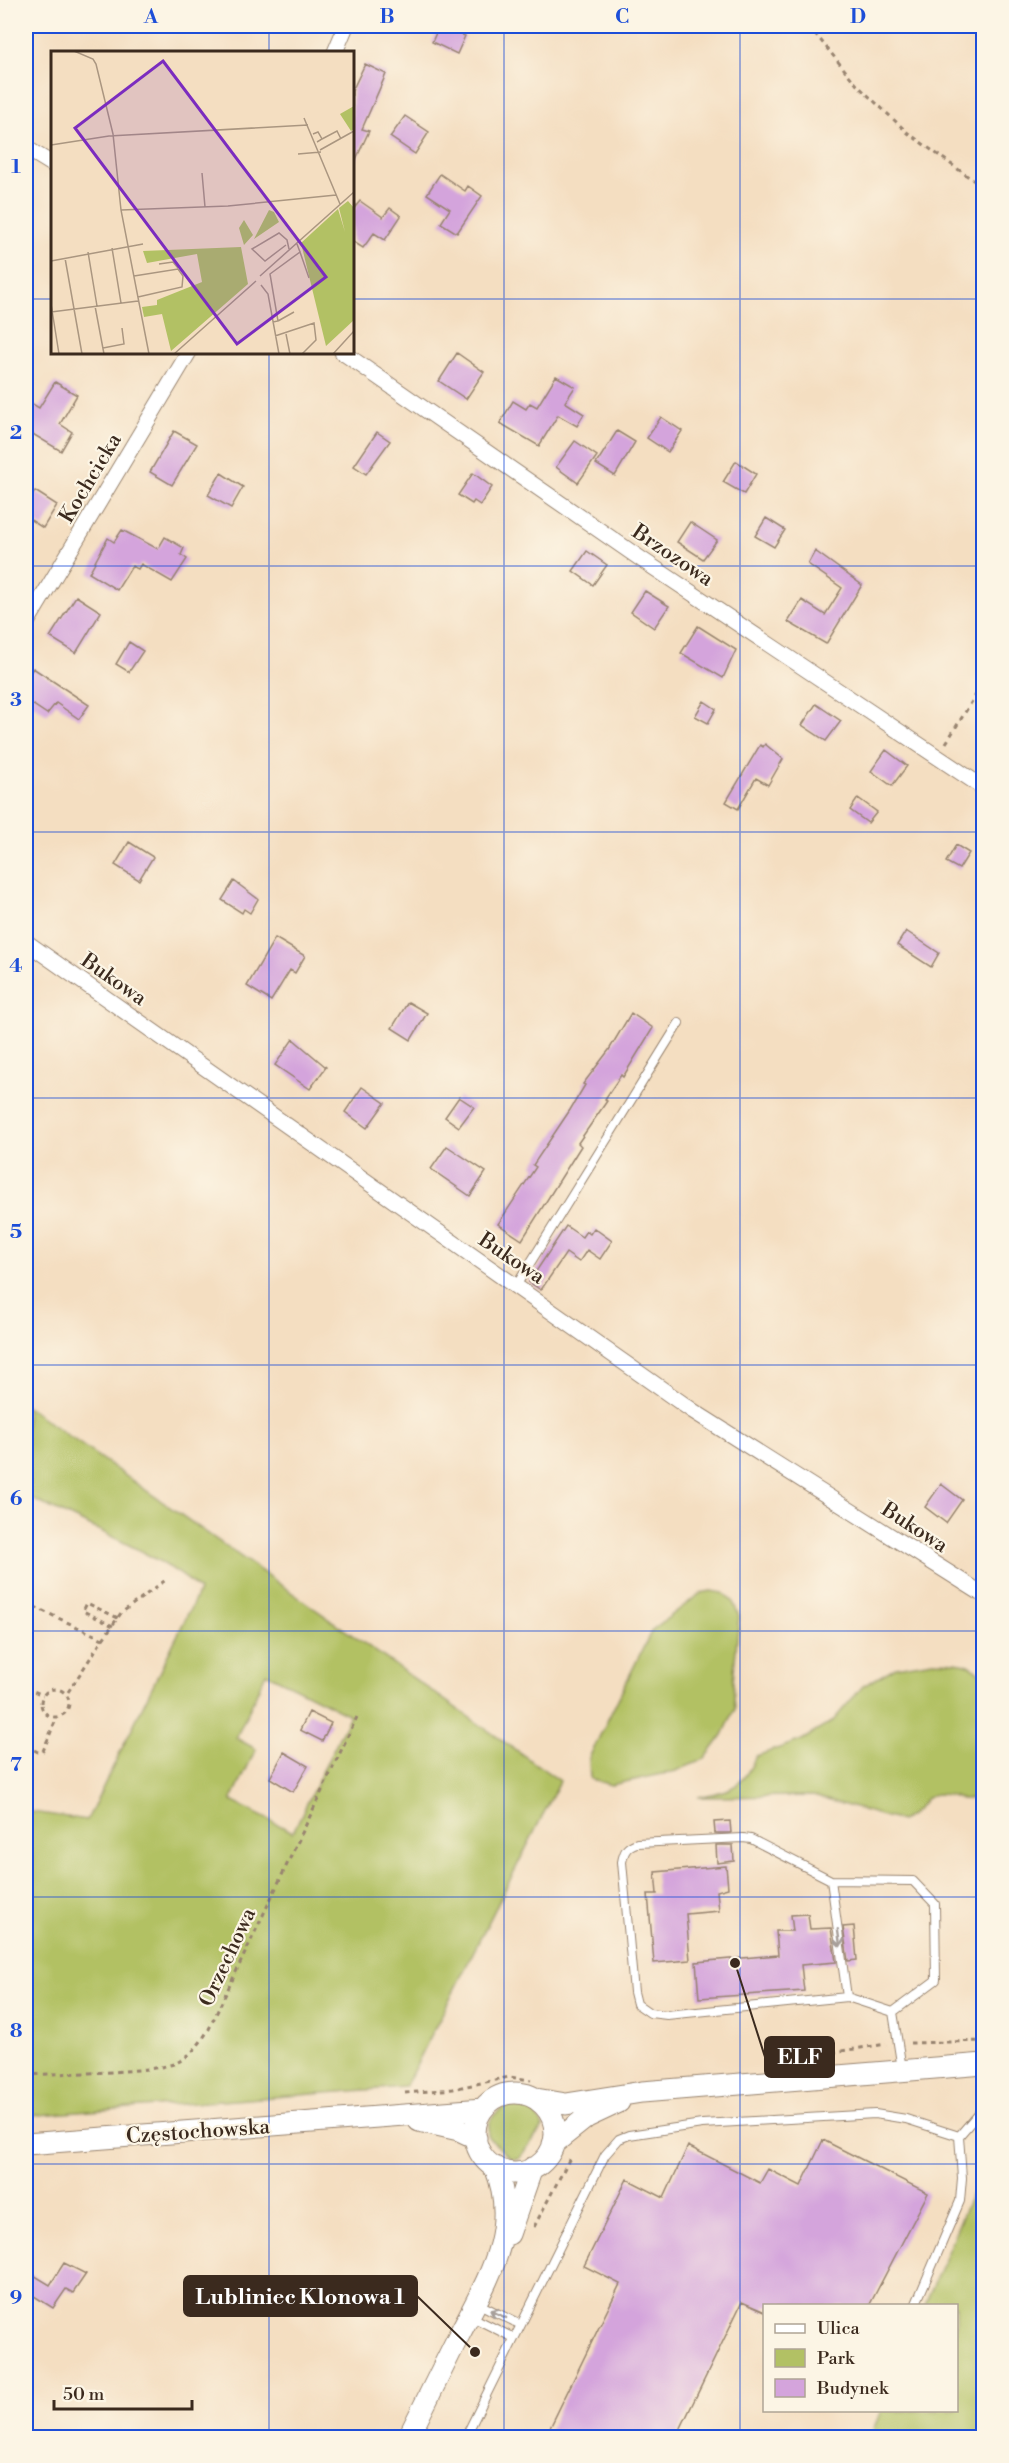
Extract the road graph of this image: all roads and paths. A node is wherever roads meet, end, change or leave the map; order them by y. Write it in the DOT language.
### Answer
graph roads {
  1 [pos="346,26"];
  2 [pos="809,26"];
  3 [pos="335,51"];
  4 [pos="26,148"];
  5 [pos="51,163"];
  6 [pos="984,188"];
  7 [pos="188,354"];
  8 [pos="345,354"];
  9 [pos="26,624"];
  10 [pos="984,682"];
  11 [pos="937,758"];
  12 [pos="984,788"];
  13 [pos="26,942"];
  14 [pos="679,1023"];
  15 [pos="516,1286"];
  16 [pos="167,1579"];
  17 [pos="984,1594"];
  18 [pos="26,1603"];
  19 [pos="118,1618"];
  20 [pos="113,1626"];
  21 [pos="103,1639"];
  22 [pos="26,1688"];
  23 [pos="44,1695"];
  24 [pos="66,1695"];
  25 [pos="57,1716"];
  26 [pos="357,1717"];
  27 [pos="26,1746"];
  28 [pos="831,1880"];
  29 [pos="847,1996"];
  30 [pos="893,2012"];
  31 [pos="984,2041"];
  32 [pos="897,2044"];
  33 [pos="794,2058"];
  34 [pos="984,2064"];
  35 [pos="902,2071"];
  36 [pos="26,2074"];
  37 [pos="539,2090"];
  38 [pos="642,2092"];
  39 [pos="394,2094"];
  40 [pos="984,2107"];
  41 [pos="483,2109"];
  42 [pos="370,2116"];
  43 [pos="959,2136"];
  44 [pos="476,2138"];
  45 [pos="26,2144"];
  46 [pos="553,2144"];
  47 [pos="495,2167"];
  48 [pos="532,2168"];
  49 [pos="494,2267"];
  50 [pos="916,2304"];
  51 [pos="473,2309"];
  52 [pos="521,2325"];
  53 [pos="514,2338"];
  54 [pos="408,2438"];
  55 [pos="465,2438"];
  1 -- 3 [label="street"];
  2 -- 6 [label="path"];
  4 -- 5 [label="street"];
  7 -- 9 [label="street, Kochcicka"];
  8 -- 11 [label="street, Brzozowa"];
  10 -- 11 [label="path"];
  11 -- 12 [label="street, Brzozowa"];
  13 -- 15 [label="street, Bukowa"];
  14 -- 15 [label="lane"];
  15 -- 17 [label="street, Bukowa"];
  16 -- 19 [label="path"];
  18 -- 21 [label="path"];
  19 -- 20 [label="path"];
  19 -- 20 [label="path"];
  20 -- 21 [label="path"];
  21 -- 24 [label="path"];
  22 -- 23 [label="path"];
  23 -- 24 [label="path"];
  23 -- 25 [label="path"];
  24 -- 25 [label="path"];
  25 -- 27 [label="path"];
  26 -- 36 [label="path, Orzechowa"];
  28 -- 29 [label="lane, one-way"];
  28 -- 29 [label="lane"];
  28 -- 30 [label="lane"];
  29 -- 30 [label="lane"];
  30 -- 32 [label="lane"];
  31 -- 32 [label="path"];
  32 -- 33 [label="path"];
  32 -- 35 [label="lane"];
  34 -- 35 [label="main road"];
  35 -- 38 [label="main road"];
  37 -- 38 [label="main road"];
  37 -- 39 [label="path"];
  37 -- 41 [label="main road"];
  37 -- 46 [label="main road"];
  38 -- 46 [label="main road"];
  40 -- 43 [label="lane"];
  41 -- 42 [label="main road, Częstochowska"];
  41 -- 44 [label="main road"];
  42 -- 44 [label="main road, Częstochowska"];
  42 -- 45 [label="main road, Częstochowska"];
  43 -- 50 [label="lane"];
  43 -- 52 [label="lane"];
  44 -- 47 [label="main road"];
  46 -- 48 [label="main road"];
  47 -- 48 [label="main road"];
  47 -- 49 [label="main road"];
  48 -- 49 [label="main road"];
  49 -- 51 [label="main road"];
  52 -- 51 [label="lane, one-way"];
  51 -- 53 [label="lane"];
  51 -- 54 [label="main road"];
  52 -- 53 [label="lane"];
  53 -- 55 [label="lane"];
}
